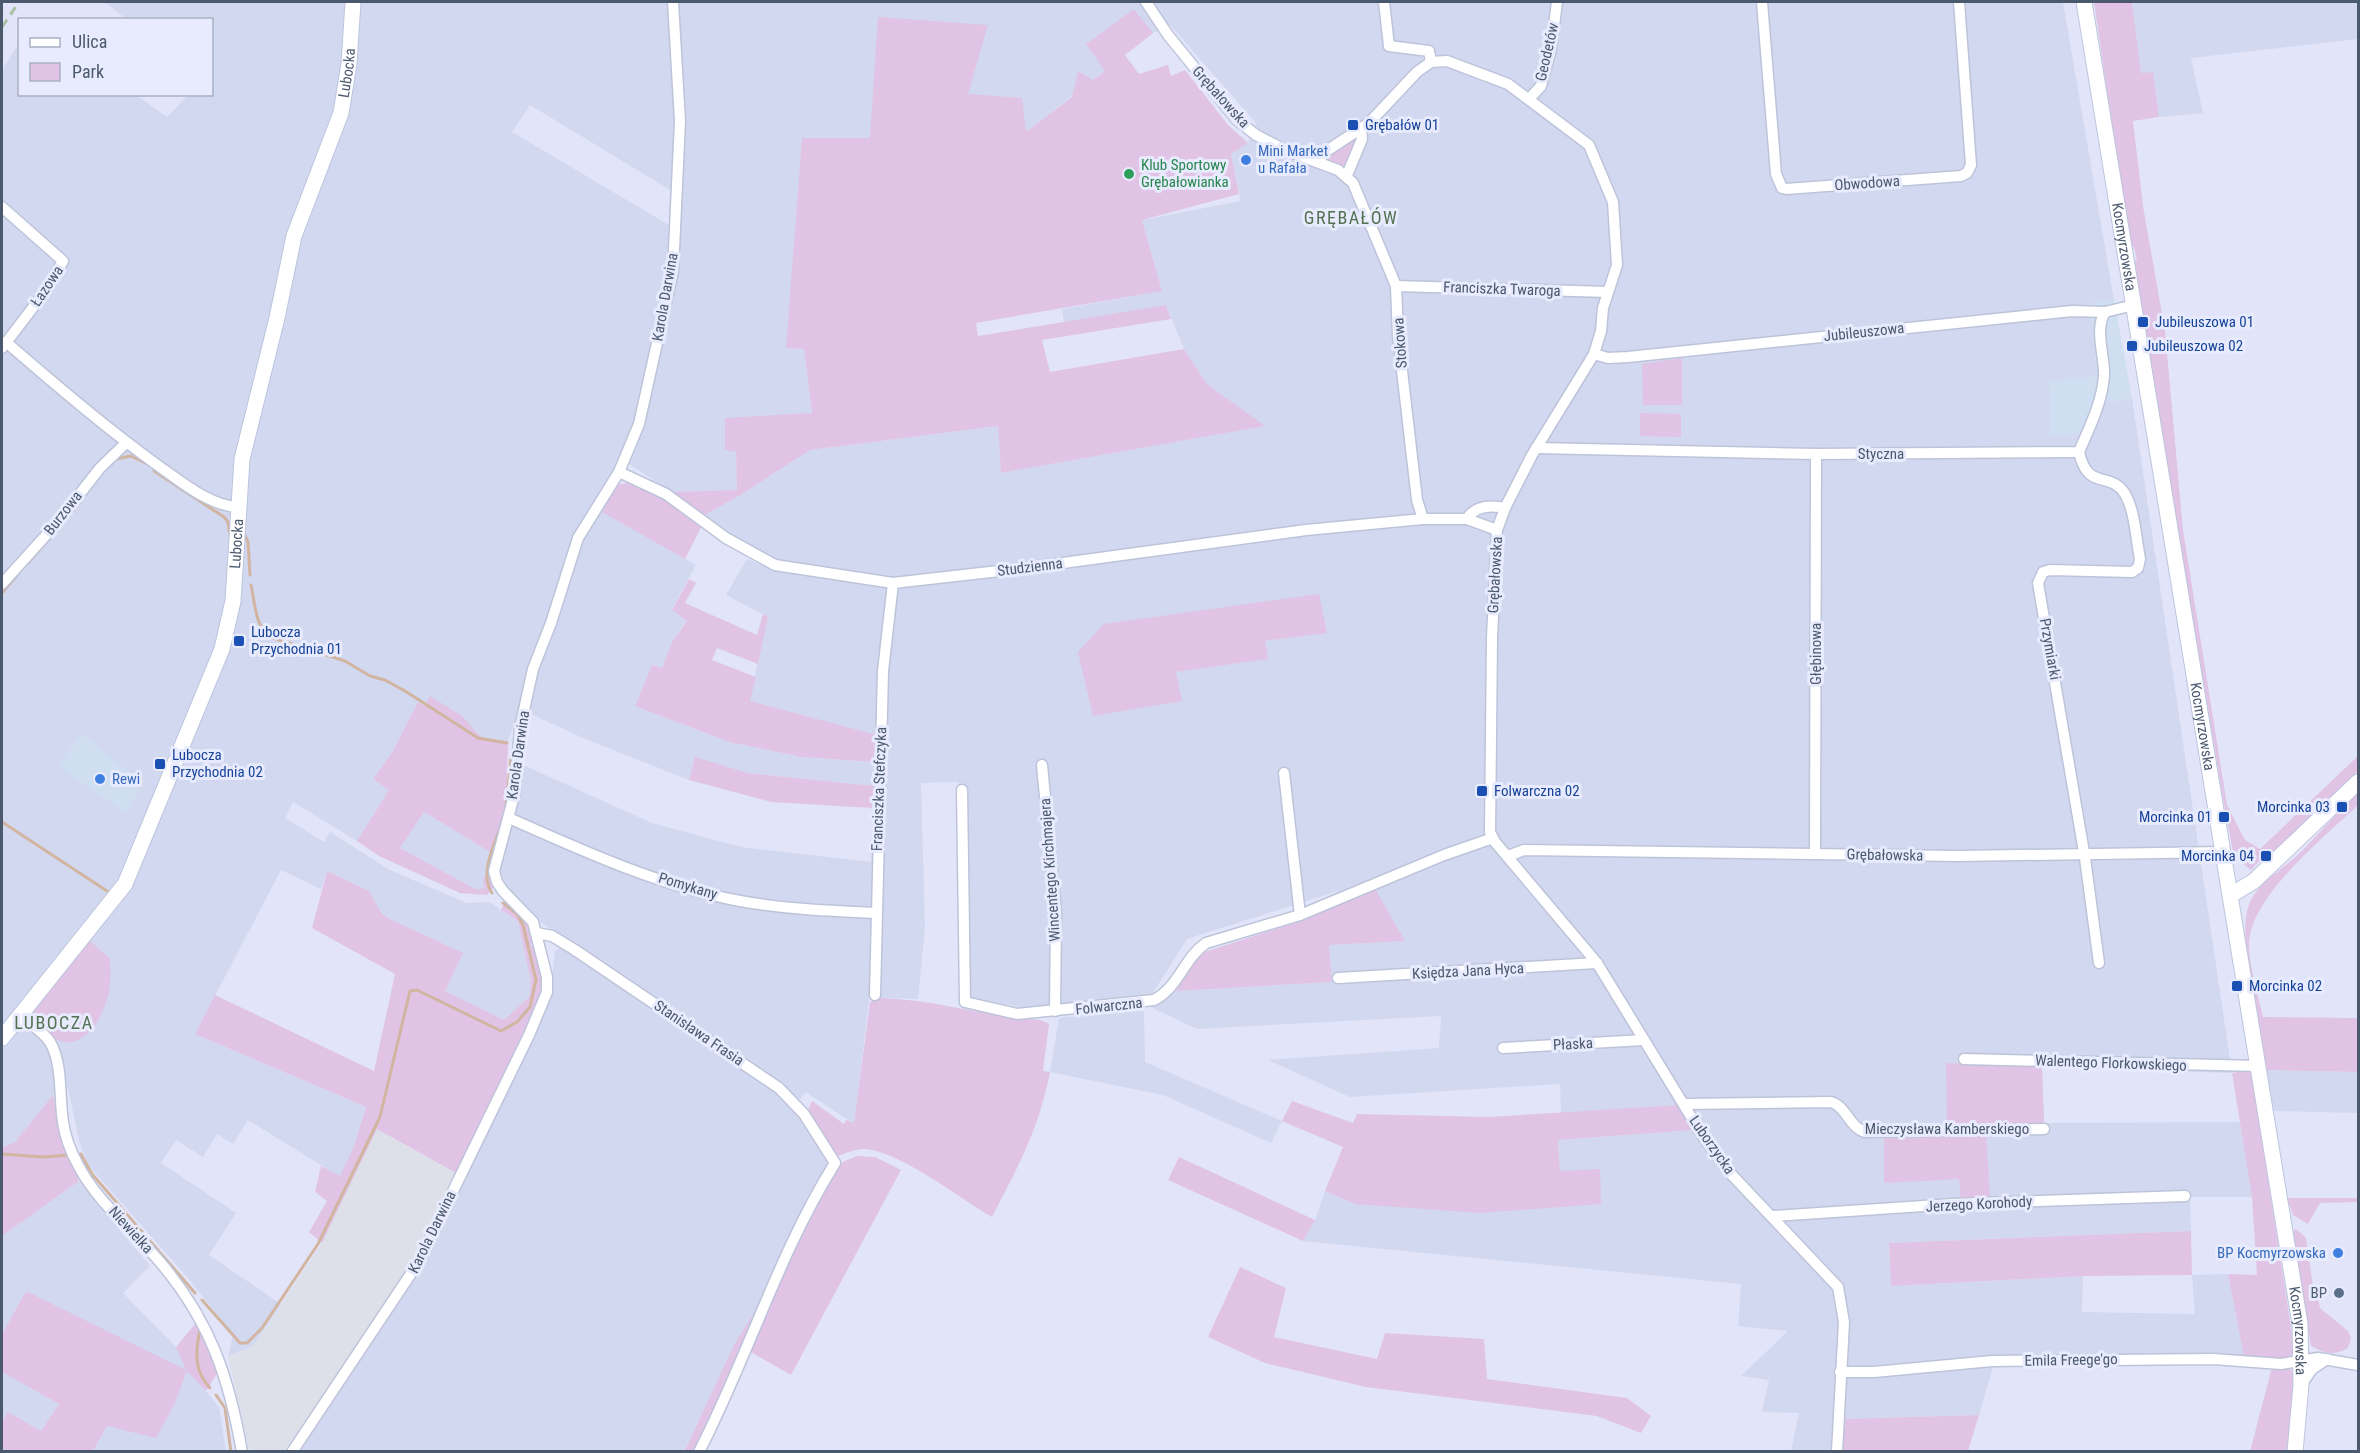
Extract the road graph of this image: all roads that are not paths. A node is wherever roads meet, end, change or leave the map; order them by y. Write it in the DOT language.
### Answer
graph roads {
  1 [pos="353,2"];
  2 [pos="673,2"];
  3 [pos="1146,2"];
  4 [pos="1384,2"];
  5 [pos="1557,2"];
  6 [pos="1762,2"];
  7 [pos="1959,2"];
  8 [pos="2084,2"];
  9 [pos="1431,62"];
  10 [pos="1529,99"];
  11 [pos="1361,129"];
  12 [pos="1316,162"];
  13 [pos="1347,176"];
  14 [pos="2,207"];
  15 [pos="1396,286"];
  16 [pos="1608,292"];
  17 [pos="2134,305"];
  18 [pos="2105,312"];
  19 [pos="4,345"];
  20 [pos="1594,354"];
  21 [pos="126,443"];
  22 [pos="1536,448"];
  23 [pos="2079,452"];
  24 [pos="1816,454"];
  25 [pos="619,472"];
  26 [pos="237,507"];
  27 [pos="1505,508"];
  28 [pos="1423,519"];
  29 [pos="1467,519"];
  30 [pos="1497,530"];
  31 [pos="893,583"];
  32 [pos="2,584"];
  33 [pos="1042,765"];
  34 [pos="1284,773"];
  35 [pos="2358,782"];
  36 [pos="962,790"];
  37 [pos="509,818"];
  38 [pos="1493,838"];
  39 [pos="2223,852"];
  40 [pos="1815,854"];
  41 [pos="2085,855"];
  42 [pos="1508,856"];
  43 [pos="2231,895"];
  44 [pos="876,913"];
  45 [pos="1300,915"];
  46 [pos="537,933"];
  47 [pos="1598,963"];
  48 [pos="2099,963"];
  49 [pos="1338,978"];
  50 [pos="875,995"];
  51 [pos="1055,1011"];
  52 [pos="19,1015"];
  53 [pos="2,1038"];
  54 [pos="1644,1040"];
  55 [pos="1503,1048"];
  56 [pos="1964,1059"];
  57 [pos="2258,1066"];
  58 [pos="1684,1104"];
  59 [pos="2044,1129"];
  60 [pos="2185,1196"];
  61 [pos="1773,1216"];
  62 [pos="2302,1359"];
  63 [pos="2328,1359"];
  64 [pos="2358,1365"];
  65 [pos="1840,1372"];
  66 [pos="2301,1385"];
  67 [pos="243,1452"];
  68 [pos="292,1452"];
  69 [pos="699,1452"];
  70 [pos="1837,1452"];
  71 [pos="2295,1452"];
  1 -- 26 [label="main road, Lubocka"];
  2 -- 25 [label="street, Karola Darwina"];
  3 -- 12 [label="street, Grębałowska"];
  4 -- 9 [label="street"];
  5 -- 10 [label="street, Geodetów"];
  6 -- 7 [label="street, Obwodowa"];
  8 -- 17 [label="main road, Kocmyrzowska"];
  9 -- 10 [label="street, Grębałowska"];
  9 -- 11 [label="street"];
  10 -- 16 [label="street, Grębałowska"];
  11 -- 12 [label="street"];
  11 -- 13 [label="street"];
  12 -- 13 [label="street, Grębałowska"];
  13 -- 15 [label="street, Stokowa"];
  14 -- 19 [label="street, Łazowa"];
  15 -- 16 [label="street, Franciszka Twaroga"];
  15 -- 28 [label="street, Stokowa"];
  16 -- 20 [label="street, Grębałowska"];
  17 -- 18 [label="street, Jubileuszowa"];
  17 -- 39 [label="main road, Kocmyrzowska"];
  18 -- 20 [label="street, Jubileuszowa"];
  18 -- 23 [label="street"];
  19 -- 21 [label="street"];
  20 -- 22 [label="street, Grębałowska"];
  21 -- 26 [label="street"];
  21 -- 32 [label="street, Burzowa"];
  22 -- 24 [label="street, Styczna"];
  22 -- 27 [label="street, Grębałowska"];
  23 -- 24 [label="street, Styczna"];
  23 -- 41 [label="street, Przymiarki"];
  24 -- 40 [label="street, Głębinowa"];
  25 -- 31 [label="street, Studzienna"];
  25 -- 37 [label="street, Karola Darwina"];
  26 -- 52 [label="main road, Lubocka"];
  27 -- 29 [label="street, Studzienna"];
  27 -- 30 [label="street, Grębałowska"];
  28 -- 29 [label="street, Studzienna"];
  28 -- 31 [label="street, Studzienna"];
  29 -- 30 [label="street, Studzienna"];
  30 -- 38 [label="street, Grębałowska"];
  31 -- 44 [label="street, Franciszka Stefczyka"];
  33 -- 51 [label="street, Wincentego Kirchmajera"];
  34 -- 45 [label="street"];
  35 -- 43 [label="main road"];
  36 -- 51 [label="street, Folwarczna"];
  37 -- 44 [label="street, Pomykany"];
  37 -- 46 [label="street, Karola Darwina"];
  38 -- 42 [label="street"];
  38 -- 45 [label="street, Folwarczna"];
  39 -- 41 [label="street, Grębałowska"];
  39 -- 43 [label="main road, Kocmyrzowska"];
  40 -- 41 [label="street, Grębałowska"];
  40 -- 42 [label="street, Grębałowska"];
  41 -- 48 [label="street, Przymiarki"];
  42 -- 47 [label="street, Luborzycka"];
  43 -- 57 [label="main road, Kocmyrzowska"];
  44 -- 50 [label="street, Franciszka Stefczyka"];
  45 -- 51 [label="street, Folwarczna"];
  46 -- 68 [label="street, Karola Darwina"];
  46 -- 69 [label="street, Stanisława Frasia"];
  47 -- 49 [label="street, Księdza Jana Hyca"];
  47 -- 54 [label="street, Luborzycka"];
  52 -- 53 [label="main road, Lubocka"];
  52 -- 67 [label="street, Niewielka"];
  54 -- 55 [label="street, Płaska"];
  54 -- 58 [label="street, Luborzycka"];
  56 -- 57 [label="street, Walentego Florkowskiego"];
  57 -- 62 [label="main road, Kocmyrzowska"];
  58 -- 59 [label="street, Mieczysława Kamberskiego"];
  58 -- 61 [label="street, Luborzycka"];
  60 -- 61 [label="street, Jerzego Korohody"];
  61 -- 65 [label="street, Luborzycka"];
  62 -- 63 [label="street, Emila Freege'go"];
  62 -- 65 [label="street, Emila Freege'go"];
  62 -- 66 [label="main road, Kocmyrzowska"];
  63 -- 64 [label="street, Emila Freege'go"];
  63 -- 66 [label="street"];
  65 -- 70 [label="street, Luborzycka"];
  66 -- 71 [label="main road, Kocmyrzowska"];
}
